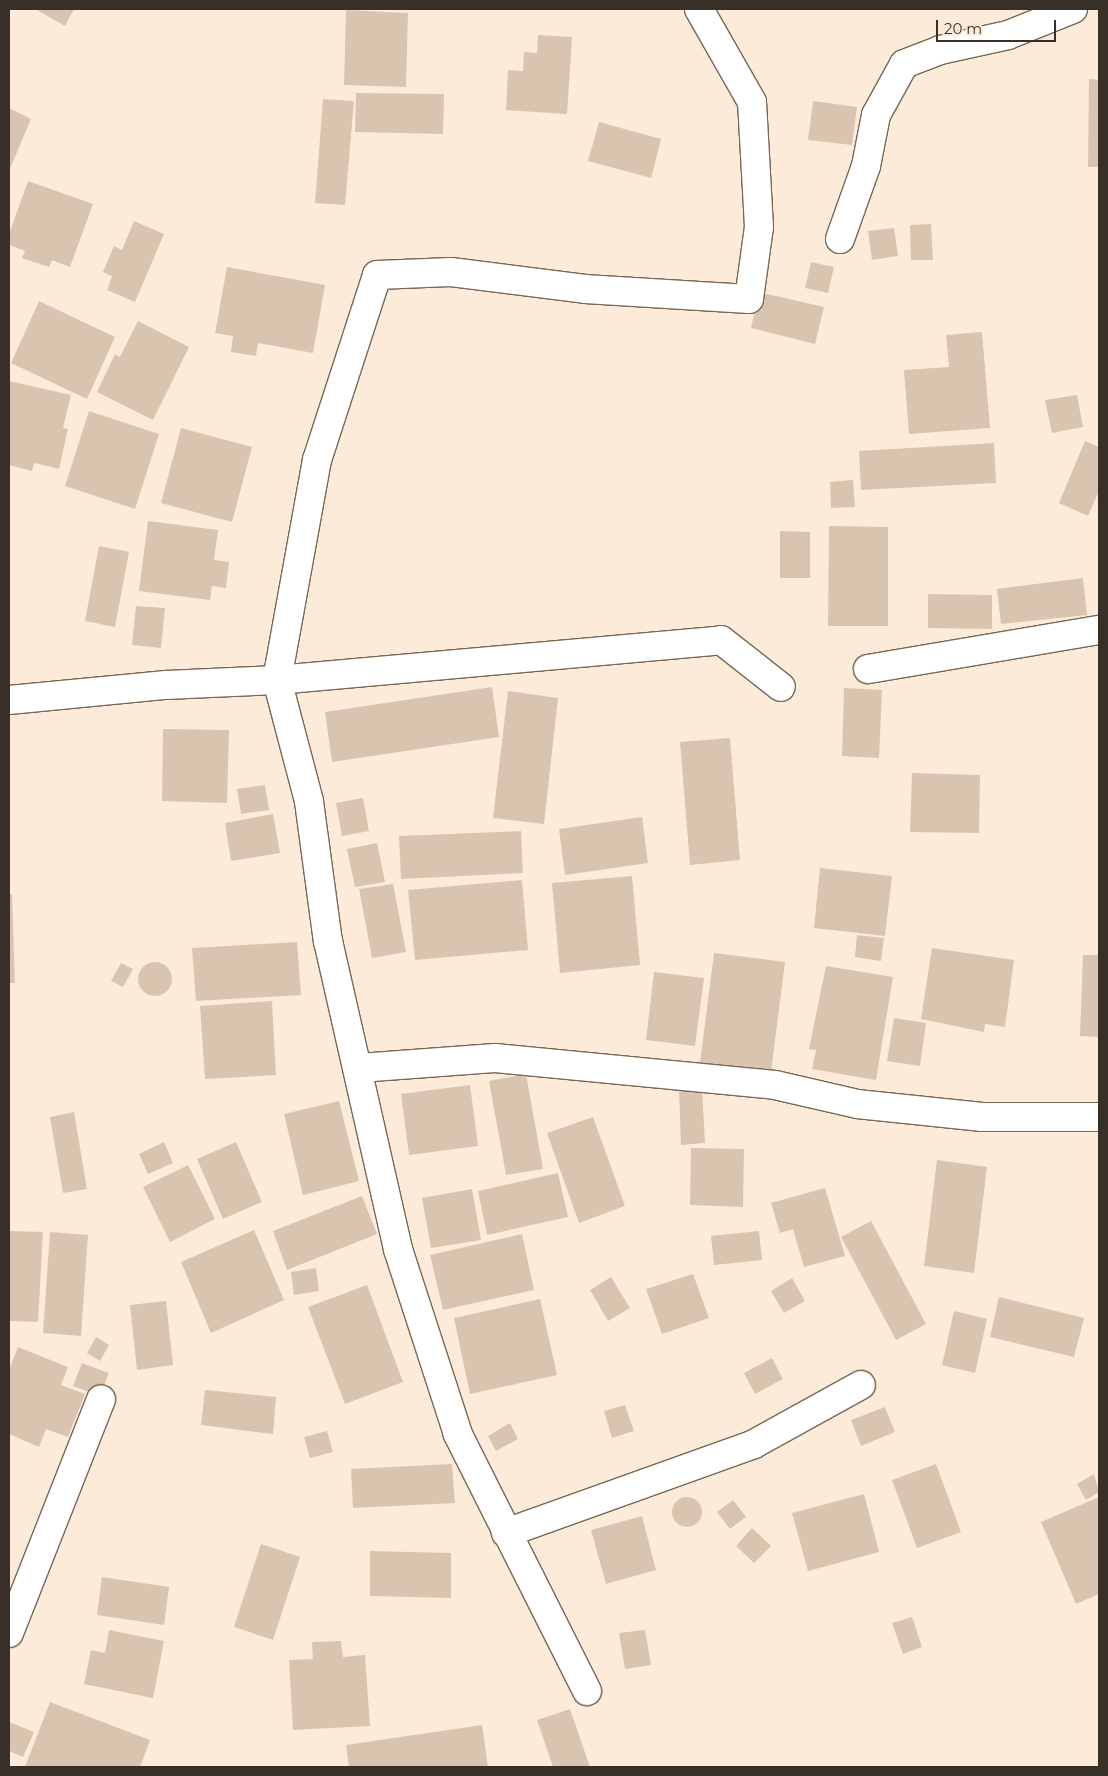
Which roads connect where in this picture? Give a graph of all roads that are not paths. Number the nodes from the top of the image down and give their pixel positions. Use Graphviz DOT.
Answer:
graph roads {
  1 [pos="698,9"];
  2 [pos="1074,9"];
  3 [pos="840,239"];
  4 [pos="1099,630"];
  5 [pos="868,669"];
  6 [pos="277,680"];
  7 [pos="781,687"];
  8 [pos="9,700"];
  9 [pos="358,1068"];
  10 [pos="1099,1117"];
  11 [pos="861,1385"];
  12 [pos="101,1399"];
  13 [pos="506,1533"];
  14 [pos="9,1633"];
  15 [pos="587,1691"];
  1 -- 6 [label="street"];
  2 -- 3 [label="street"];
  4 -- 5 [label="street"];
  6 -- 7 [label="street"];
  6 -- 8 [label="street"];
  6 -- 9 [label="street"];
  9 -- 10 [label="street"];
  9 -- 13 [label="street"];
  11 -- 13 [label="street"];
  12 -- 14 [label="street"];
  13 -- 15 [label="street"];
}
